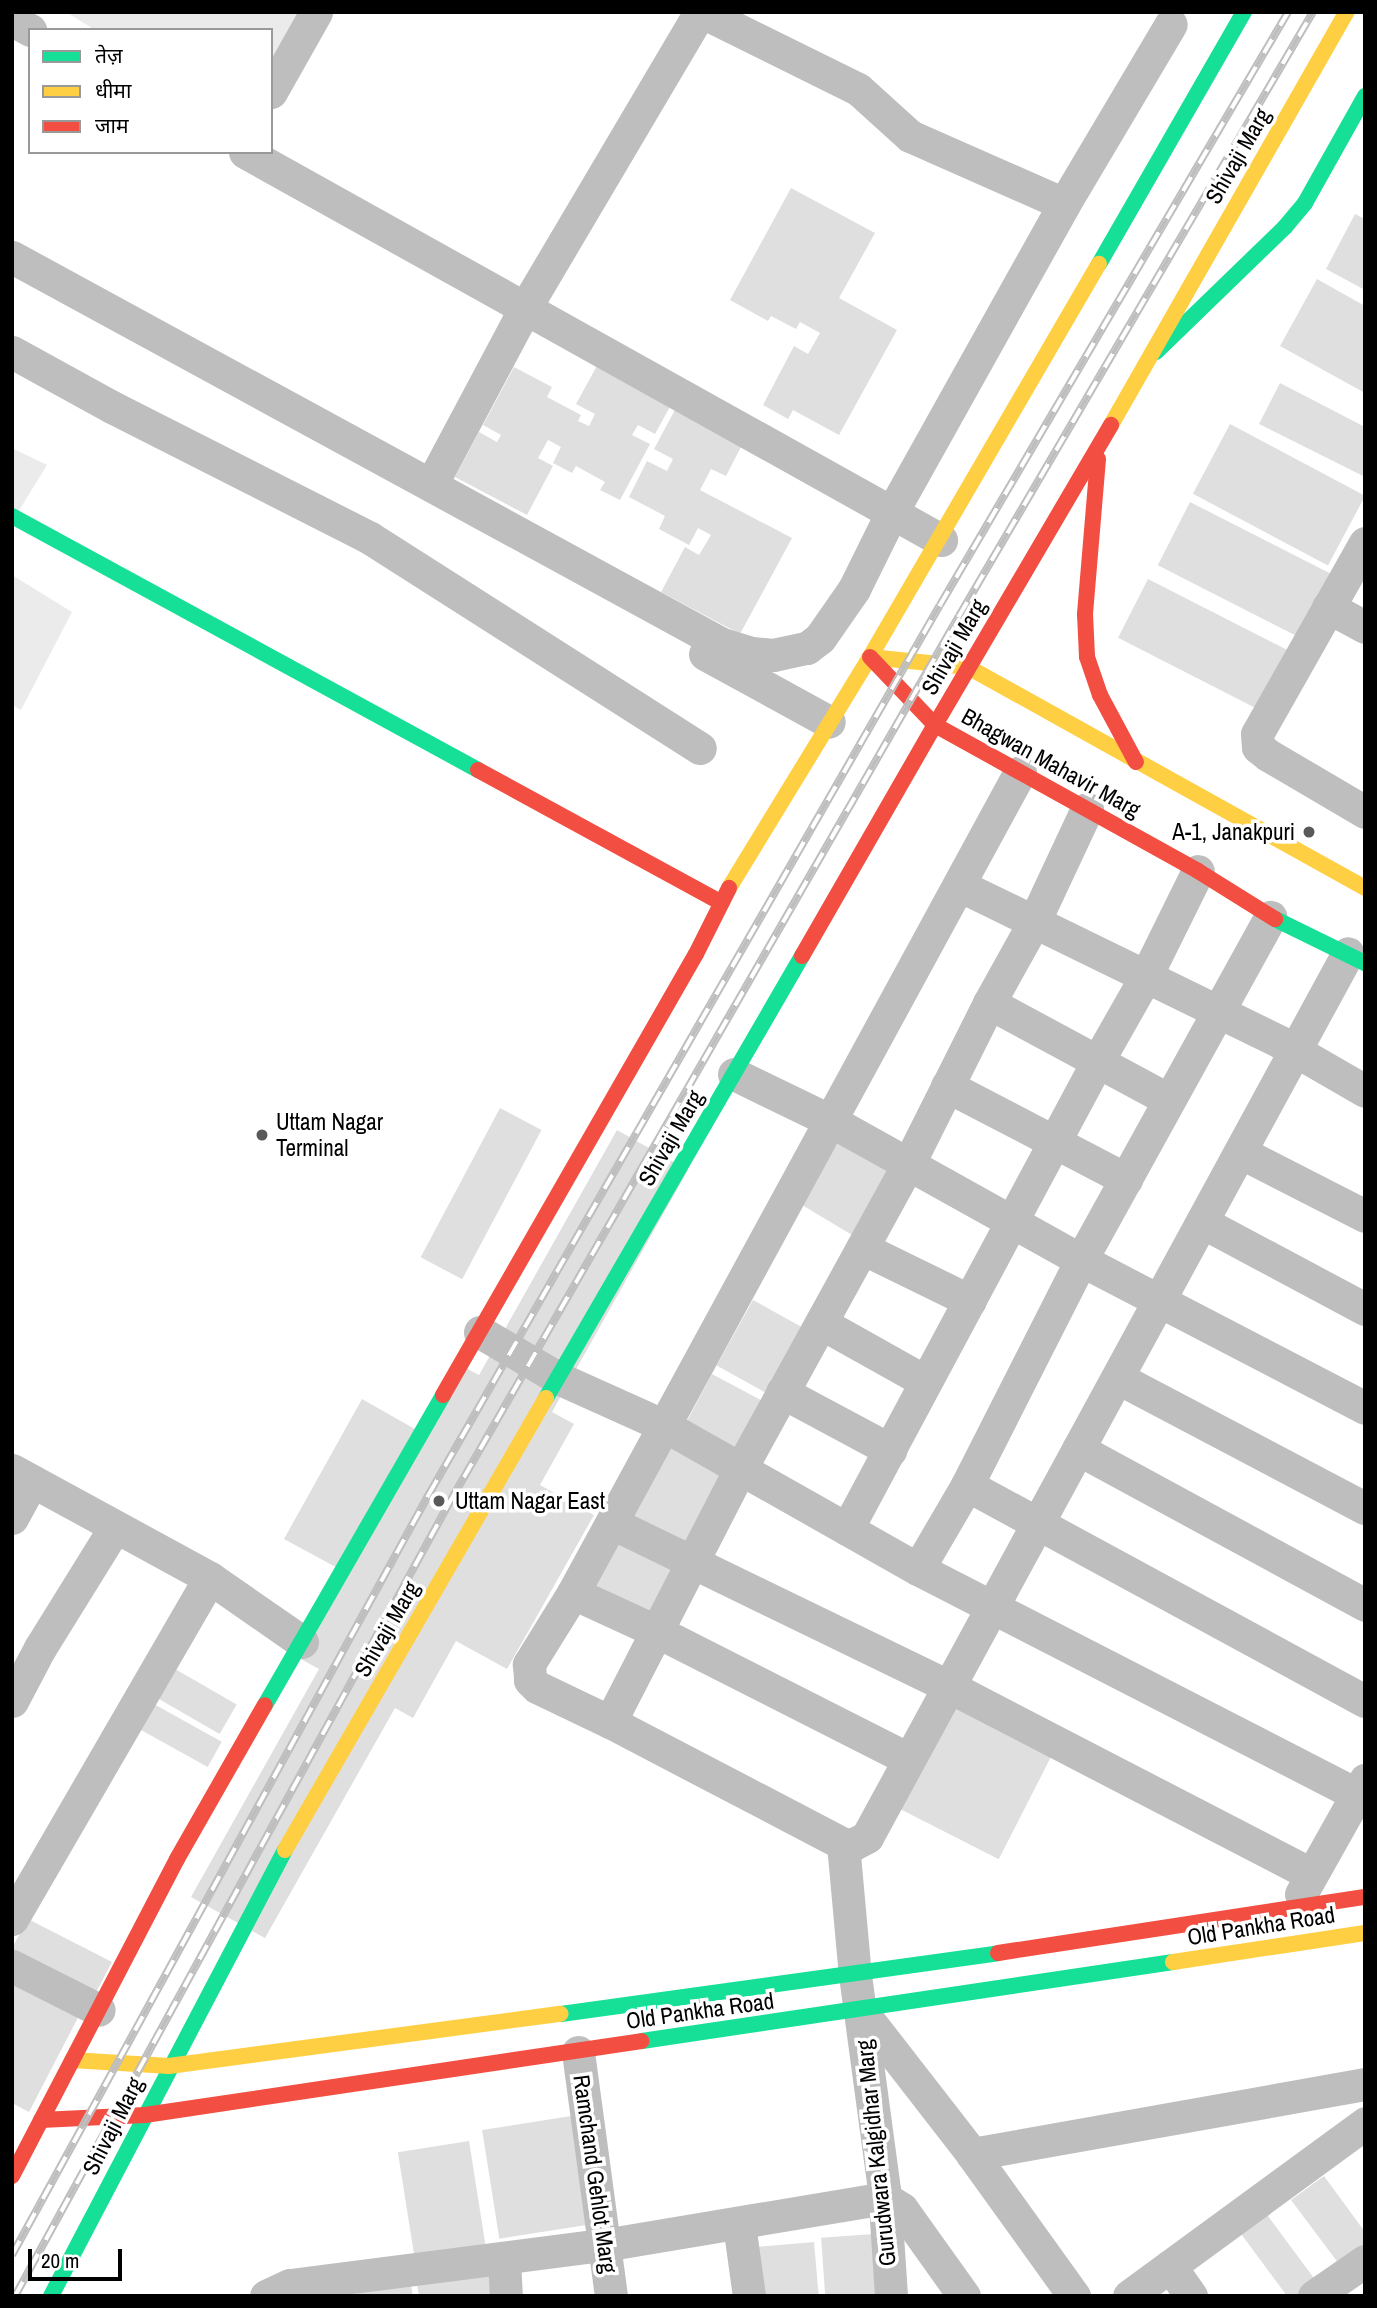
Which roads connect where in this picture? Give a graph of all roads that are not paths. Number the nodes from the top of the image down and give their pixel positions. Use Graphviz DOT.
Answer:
graph roads {
  1 [pos="316,12"];
  2 [pos="701,12"];
  3 [pos="1244,12"];
  4 [pos="1347,12"];
  5 [pos="1166,16"];
  6 [pos="12,20"];
  7 [pos="28,29"];
  8 [pos="273,88"];
  9 [pos="1365,96"];
  10 [pos="249,154"];
  11 [pos="1064,204"];
  12 [pos="12,257"];
  13 [pos="12,277"];
  14 [pos="525,308"];
  15 [pos="1143,365"];
  16 [pos="1099,446"];
  17 [pos="431,485"];
  18 [pos="892,512"];
  19 [pos="12,516"];
  20 [pos="941,540"];
  21 [pos="1365,543"];
  22 [pos="1328,607"];
  23 [pos="1365,627"];
  24 [pos="870,657"];
  25 [pos="968,667"];
  26 [pos="829,722"];
  27 [pos="935,725"];
  28 [pos="1136,762"];
  29 [pos="1020,772"];
  30 [pos="1087,809"];
  31 [pos="1365,812"];
  32 [pos="1198,871"];
  33 [pos="1365,888"];
  34 [pos="720,902"];
  35 [pos="1270,917"];
  36 [pos="1356,958"];
  37 [pos="989,1003"];
  38 [pos="1096,1063"];
  39 [pos="734,1074"];
  40 [pos="947,1086"];
  41 [pos="1169,1100"];
  42 [pos="831,1121"];
  43 [pos="1054,1143"];
  44 [pos="1240,1152"];
  45 [pos="909,1163"];
  46 [pos="1126,1179"];
  47 [pos="1365,1216"];
  48 [pos="1013,1221"];
  49 [pos="1202,1222"];
  50 [pos="862,1248"];
  51 [pos="1082,1260"];
  52 [pos="1160,1300"];
  53 [pos="970,1301"];
  54 [pos="1365,1309"];
  55 [pos="821,1323"];
  56 [pos="480,1332"];
  57 [pos="558,1378"];
  58 [pos="1118,1378"];
  59 [pos="926,1382"];
  60 [pos="782,1392"];
  61 [pos="1365,1408"];
  62 [pos="665,1426"];
  63 [pos="1078,1449"];
  64 [pos="890,1450"];
  65 [pos="741,1469"];
  66 [pos="22,1476"];
  67 [pos="967,1485"];
  68 [pos="1365,1508"];
  69 [pos="12,1518"];
  70 [pos="612,1522"];
  71 [pos="1037,1524"];
  72 [pos="115,1527"];
  73 [pos="847,1529"];
  74 [pos="691,1564"];
  75 [pos="918,1569"];
  76 [pos="210,1578"];
  77 [pos="573,1593"];
  78 [pos="1365,1605"];
  79 [pos="990,1606"];
  80 [pos="656,1631"];
  81 [pos="302,1642"];
  82 [pos="948,1686"];
  83 [pos="12,1701"];
  84 [pos="1365,1701"];
  85 [pos="610,1722"];
  86 [pos="908,1759"];
  87 [pos="1361,1787"];
  88 [pos="843,1844"];
  89 [pos="1310,1874"];
  90 [pos="1365,1897"];
  91 [pos="1295,1908"];
  92 [pos="12,1919"];
  93 [pos="1365,1933"];
  94 [pos="12,1966"];
  95 [pos="855,1975"];
  96 [pos="99,2010"];
  97 [pos="860,2010"];
  98 [pos="578,2052"];
  99 [pos="72,2060"];
  100 [pos="169,2066"];
  101 [pos="1365,2084"];
  102 [pos="145,2115"];
  103 [pos="41,2120"];
  104 [pos="1365,2123"];
  105 [pos="972,2154"];
  106 [pos="12,2175"];
  107 [pos="885,2198"];
  108 [pos="739,2224"];
  109 [pos="604,2245"];
  110 [pos="504,2259"];
  111 [pos="1365,2261"];
  112 [pos="1170,2266"];
  113 [pos="51,2296"];
  114 [pos="265,2296"];
  115 [pos="506,2296"];
  116 [pos="611,2296"];
  117 [pos="749,2296"];
  118 [pos="891,2296"];
  119 [pos="964,2296"];
  120 [pos="1074,2296"];
  121 [pos="1129,2296"];
  122 [pos="1191,2296"];
  123 [pos="1314,2296"];
  1 -- 8 [label="street"];
  2 -- 11 [label="street"];
  2 -- 14 [label="street"];
  3 -- 20 [label="main road"];
  4 -- 15 [label="main road, Shivaji Marg"];
  5 -- 11 [label="street"];
  6 -- 7 [label="street"];
  9 -- 15 [label="main road"];
  10 -- 14 [label="street"];
  11 -- 18 [label="street"];
  12 -- 17 [label="street"];
  13 -- 26 [label="street"];
  14 -- 17 [label="street"];
  14 -- 18 [label="street"];
  15 -- 16 [label="main road, Shivaji Marg"];
  16 -- 25 [label="main road, Shivaji Marg"];
  16 -- 28 [label="main road"];
  17 -- 18 [label="street"];
  18 -- 20 [label="street"];
  19 -- 34 [label="main road"];
  20 -- 24 [label="main road"];
  21 -- 22 [label="street"];
  22 -- 23 [label="street"];
  22 -- 31 [label="street"];
  24 -- 25 [label="main road"];
  24 -- 26 [label="main road"];
  24 -- 27 [label="main road, Bhagwan Mahavir Marg"];
  25 -- 27 [label="main road, Shivaji Marg"];
  25 -- 28 [label="main road, Bhagwan Mahavir Marg"];
  26 -- 34 [label="main road"];
  27 -- 29 [label="main road, Bhagwan Mahavir Marg"];
  27 -- 39 [label="main road, Shivaji Marg"];
  28 -- 33 [label="main road, Bhagwan Mahavir Marg"];
  29 -- 30 [label="main road, Bhagwan Mahavir Marg"];
  29 -- 42 [label="street"];
  30 -- 32 [label="main road, Bhagwan Mahavir Marg"];
  30 -- 37 [label="street"];
  32 -- 35 [label="main road, Bhagwan Mahavir Marg"];
  32 -- 38 [label="street"];
  34 -- 56 [label="main road"];
  35 -- 36 [label="main road, Bhagwan Mahavir Marg"];
  35 -- 41 [label="street"];
  36 -- 44 [label="street"];
  37 -- 38 [label="street"];
  37 -- 40 [label="street"];
  38 -- 41 [label="street"];
  38 -- 43 [label="street"];
  39 -- 42 [label="street"];
  39 -- 57 [label="main road, Shivaji Marg"];
  40 -- 43 [label="street"];
  40 -- 45 [label="street"];
  41 -- 46 [label="street"];
  42 -- 45 [label="street"];
  42 -- 62 [label="street"];
  43 -- 46 [label="street"];
  43 -- 48 [label="street"];
  44 -- 47 [label="street"];
  44 -- 49 [label="street"];
  45 -- 48 [label="street"];
  45 -- 50 [label="street"];
  46 -- 51 [label="street"];
  48 -- 51 [label="street"];
  48 -- 53 [label="street"];
  49 -- 52 [label="street"];
  49 -- 54 [label="street"];
  50 -- 53 [label="street"];
  50 -- 55 [label="street"];
  51 -- 52 [label="street"];
  51 -- 67 [label="street"];
  52 -- 58 [label="street"];
  52 -- 61 [label="street"];
  53 -- 59 [label="street"];
  55 -- 59 [label="street"];
  55 -- 60 [label="street"];
  56 -- 57 [label="street"];
  56 -- 81 [label="main road"];
  57 -- 62 [label="street"];
  57 -- 100 [label="main road, Shivaji Marg"];
  58 -- 63 [label="street"];
  58 -- 68 [label="street"];
  59 -- 64 [label="street"];
  60 -- 64 [label="street"];
  60 -- 65 [label="street"];
  62 -- 65 [label="street"];
  62 -- 70 [label="street"];
  63 -- 71 [label="street"];
  63 -- 78 [label="street"];
  64 -- 73 [label="street"];
  65 -- 73 [label="street"];
  65 -- 74 [label="street"];
  66 -- 69 [label="street"];
  66 -- 72 [label="street"];
  67 -- 71 [label="street"];
  67 -- 75 [label="street"];
  70 -- 74 [label="street"];
  70 -- 77 [label="street"];
  71 -- 79 [label="street"];
  71 -- 84 [label="street"];
  72 -- 76 [label="street"];
  72 -- 83 [label="street"];
  73 -- 75 [label="street"];
  74 -- 80 [label="street"];
  74 -- 82 [label="street"];
  75 -- 79 [label="street"];
  76 -- 81 [label="street"];
  76 -- 92 [label="street"];
  77 -- 80 [label="street"];
  77 -- 85 [label="street"];
  79 -- 82 [label="street"];
  79 -- 87 [label="street"];
  80 -- 85 [label="street"];
  80 -- 86 [label="street"];
  81 -- 96 [label="main road"];
  82 -- 86 [label="street"];
  82 -- 89 [label="street"];
  85 -- 88 [label="street"];
  86 -- 88 [label="street"];
  87 -- 89 [label="street"];
  88 -- 95 [label="street, Gurudwara Kalgidhar Marg"];
  89 -- 91 [label="street"];
  90 -- 91 [label="main road, Old Pankha Road"];
  91 -- 95 [label="main road, Old Pankha Road"];
  93 -- 97 [label="main road, Old Pankha Road"];
  94 -- 96 [label="street"];
  95 -- 97 [label="street, Gurudwara Kalgidhar Marg"];
  95 -- 100 [label="main road, Old Pankha Road"];
  96 -- 99 [label="main road"];
  97 -- 98 [label="main road, Old Pankha Road"];
  97 -- 105 [label="street"];
  97 -- 107 [label="street, Gurudwara Kalgidhar Marg"];
  98 -- 102 [label="main road, Old Pankha Road"];
  98 -- 109 [label="street, Ramchand Gehlot Marg"];
  99 -- 100 [label="main road, Old Pankha Road"];
  99 -- 103 [label="main road"];
  100 -- 102 [label="main road, Shivaji Marg"];
  101 -- 105 [label="street"];
  102 -- 103 [label="main road, Old Pankha Road"];
  102 -- 113 [label="main road, Shivaji Marg"];
  103 -- 106 [label="main road"];
  104 -- 112 [label="street"];
  105 -- 120 [label="street"];
  107 -- 108 [label="street"];
  107 -- 118 [label="street, Gurudwara Kalgidhar Marg"];
  107 -- 119 [label="street"];
  108 -- 109 [label="street"];
  108 -- 117 [label="street"];
  109 -- 110 [label="street"];
  109 -- 116 [label="street, Ramchand Gehlot Marg"];
  110 -- 114 [label="street"];
  110 -- 115 [label="street"];
  111 -- 123 [label="street"];
  112 -- 121 [label="street"];
  112 -- 122 [label="street"];
}
